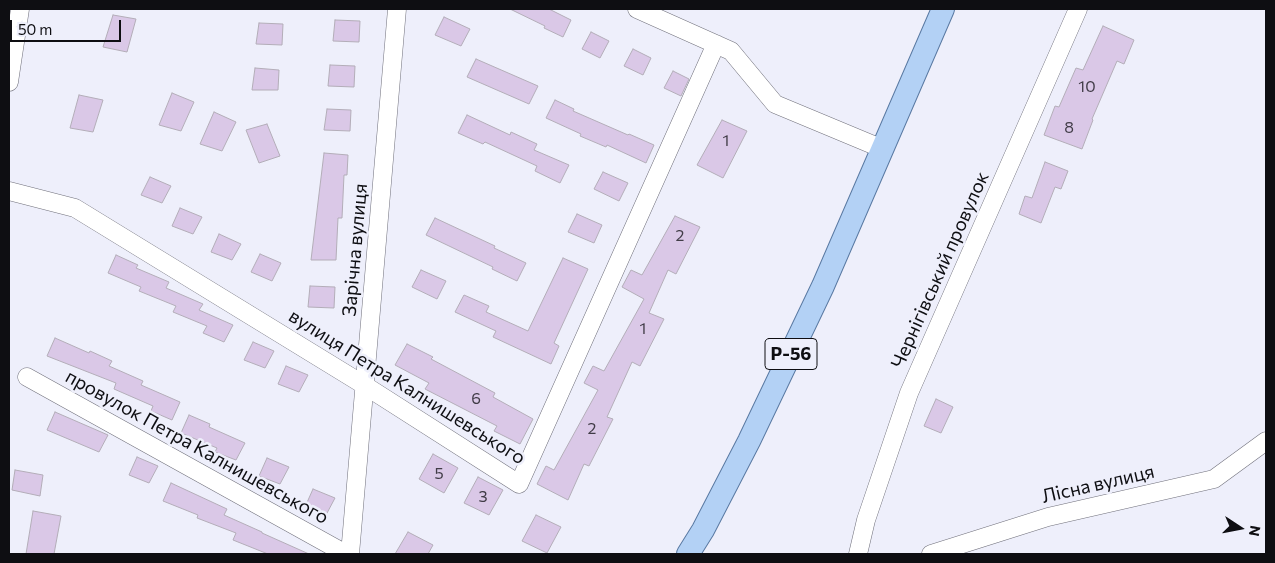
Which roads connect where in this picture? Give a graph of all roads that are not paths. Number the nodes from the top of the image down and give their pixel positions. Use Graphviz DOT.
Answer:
graph roads {
  1 [pos="397,9"];
  2 [pos="637,9"];
  3 [pos="943,9"];
  4 [pos="1078,9"];
  5 [pos="15,17"];
  6 [pos="716,44"];
  7 [pos="9,82"];
  8 [pos="882,149"];
  9 [pos="9,191"];
  10 [pos="27,377"];
  11 [pos="364,385"];
  12 [pos="1266,441"];
  13 [pos="348,554"];
  14 [pos="688,554"];
  15 [pos="858,554"];
  16 [pos="931,554"];
  1 -- 11 [label="street, Зарічна вулиця"];
  2 -- 6 [label="street"];
  3 -- 8 [label="main road, Р-56"];
  4 -- 15 [label="street, Чернігівський провулок"];
  5 -- 7 [label="street"];
  6 -- 8 [label="street"];
  6 -- 11 [label="street, вулиця Петра Калнишевського"];
  8 -- 14 [label="main road, Р-56"];
  9 -- 11 [label="street, вулиця Петра Калнишевського"];
  10 -- 13 [label="street, провулок Петра Калнишевського"];
  11 -- 13 [label="street, Зарічна вулиця"];
  12 -- 16 [label="street, Лісна вулиця"];
}
